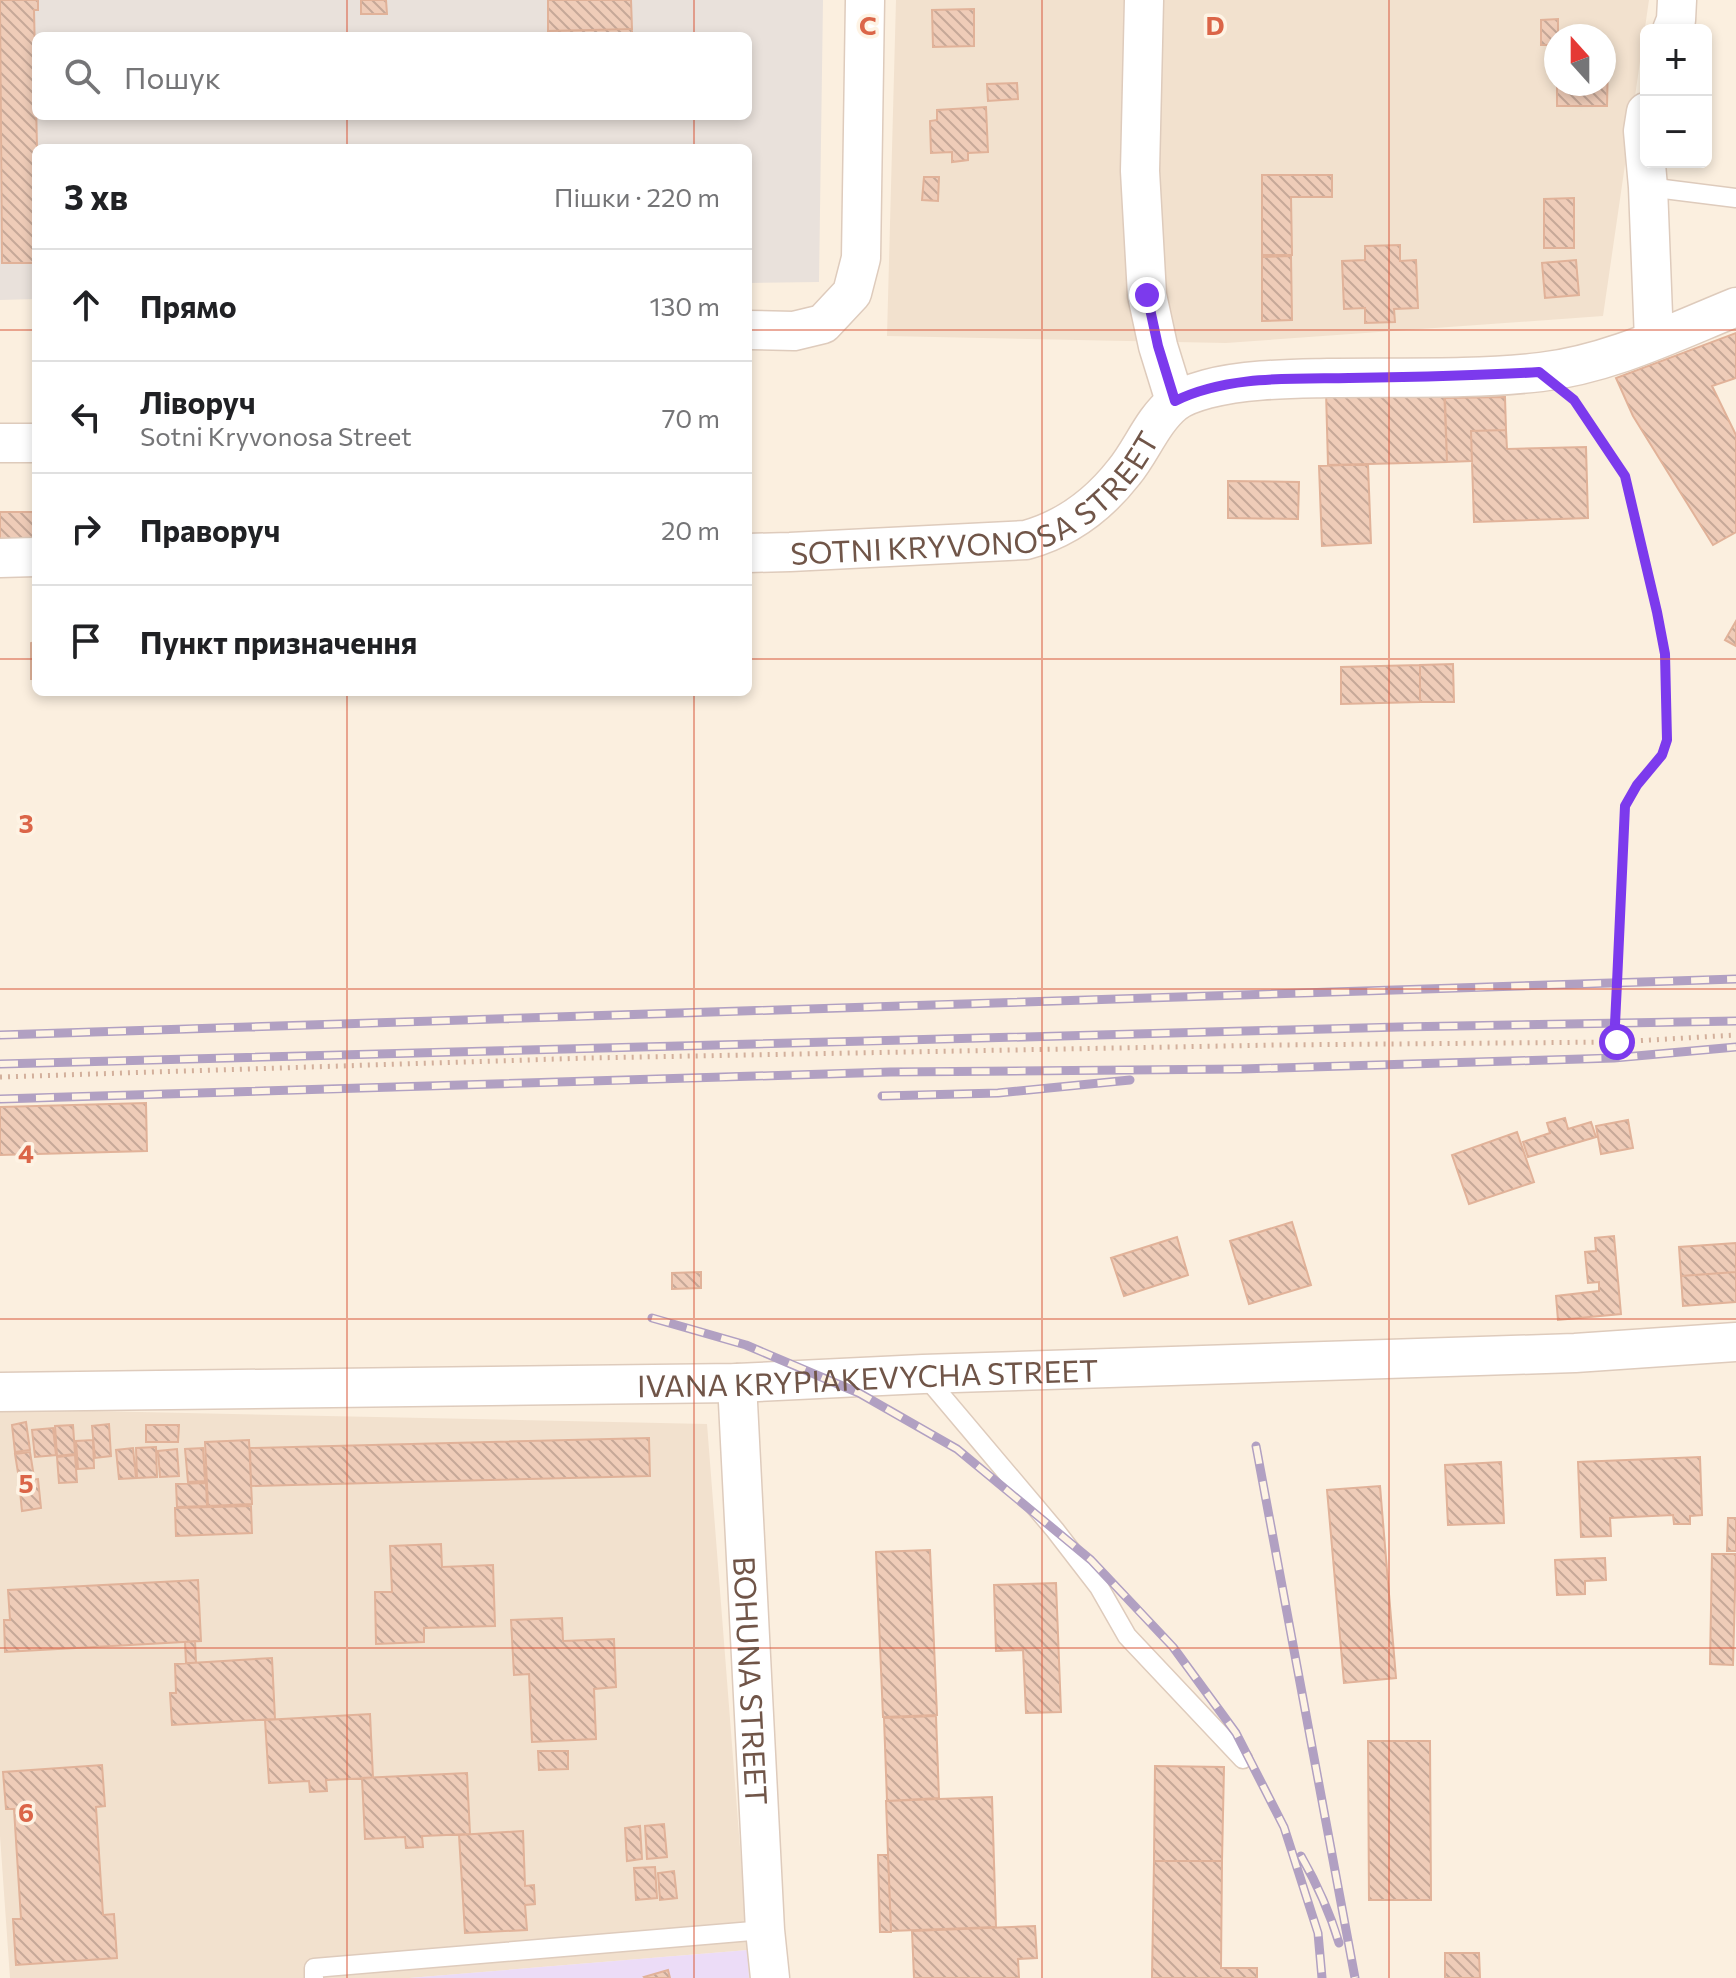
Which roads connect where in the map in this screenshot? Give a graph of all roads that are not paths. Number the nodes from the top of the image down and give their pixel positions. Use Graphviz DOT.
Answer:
graph roads {
  1 [pos="865,0"];
  2 [pos="1144,0"];
  3 [pos="1677,0"];
  4 [pos="1674,24"];
  5 [pos="1646,168"];
  6 [pos="1648,187"];
  7 [pos="1736,198"];
  8 [pos="1736,307"];
  9 [pos="752,330"];
  10 [pos="1654,340"];
  11 [pos="1175,401"];
  12 [pos="0,443"];
  13 [pos="32,443"];
  14 [pos="752,553"];
  15 [pos="32,557"];
  16 [pos="0,558"];
  17 [pos="1736,1342"];
  18 [pos="923,1374"];
  19 [pos="737,1383"];
  20 [pos="0,1392"];
  21 [pos="1243,1759"];
  22 [pos="765,1930"];
  23 [pos="314,1978"];
  24 [pos="770,1978"];
  1 -- 9 [label="street"];
  2 -- 11 [label="street"];
  3 -- 4 [label="street"];
  5 -- 6 [label="street"];
  6 -- 7 [label="lane"];
  6 -- 10 [label="street"];
  8 -- 10 [label="street, SOTNI KRYVONOSA STREET"];
  10 -- 11 [label="street, SOTNI KRYVONOSA STREET"];
  11 -- 14 [label="street, SOTNI KRYVONOSA STREET"];
  12 -- 13 [label="street"];
  15 -- 16 [label="street"];
  17 -- 18 [label="street, IVANA KRYPIAKEVYCHA STREET"];
  18 -- 19 [label="street, IVANA KRYPIAKEVYCHA STREET"];
  18 -- 21 [label="lane"];
  19 -- 20 [label="street, IVANA KRYPIAKEVYCHA STREET"];
  19 -- 22 [label="street, BOHUNA STREET"];
  22 -- 23 [label="lane"];
  22 -- 24 [label="street, BOHUNA STREET"];
}
